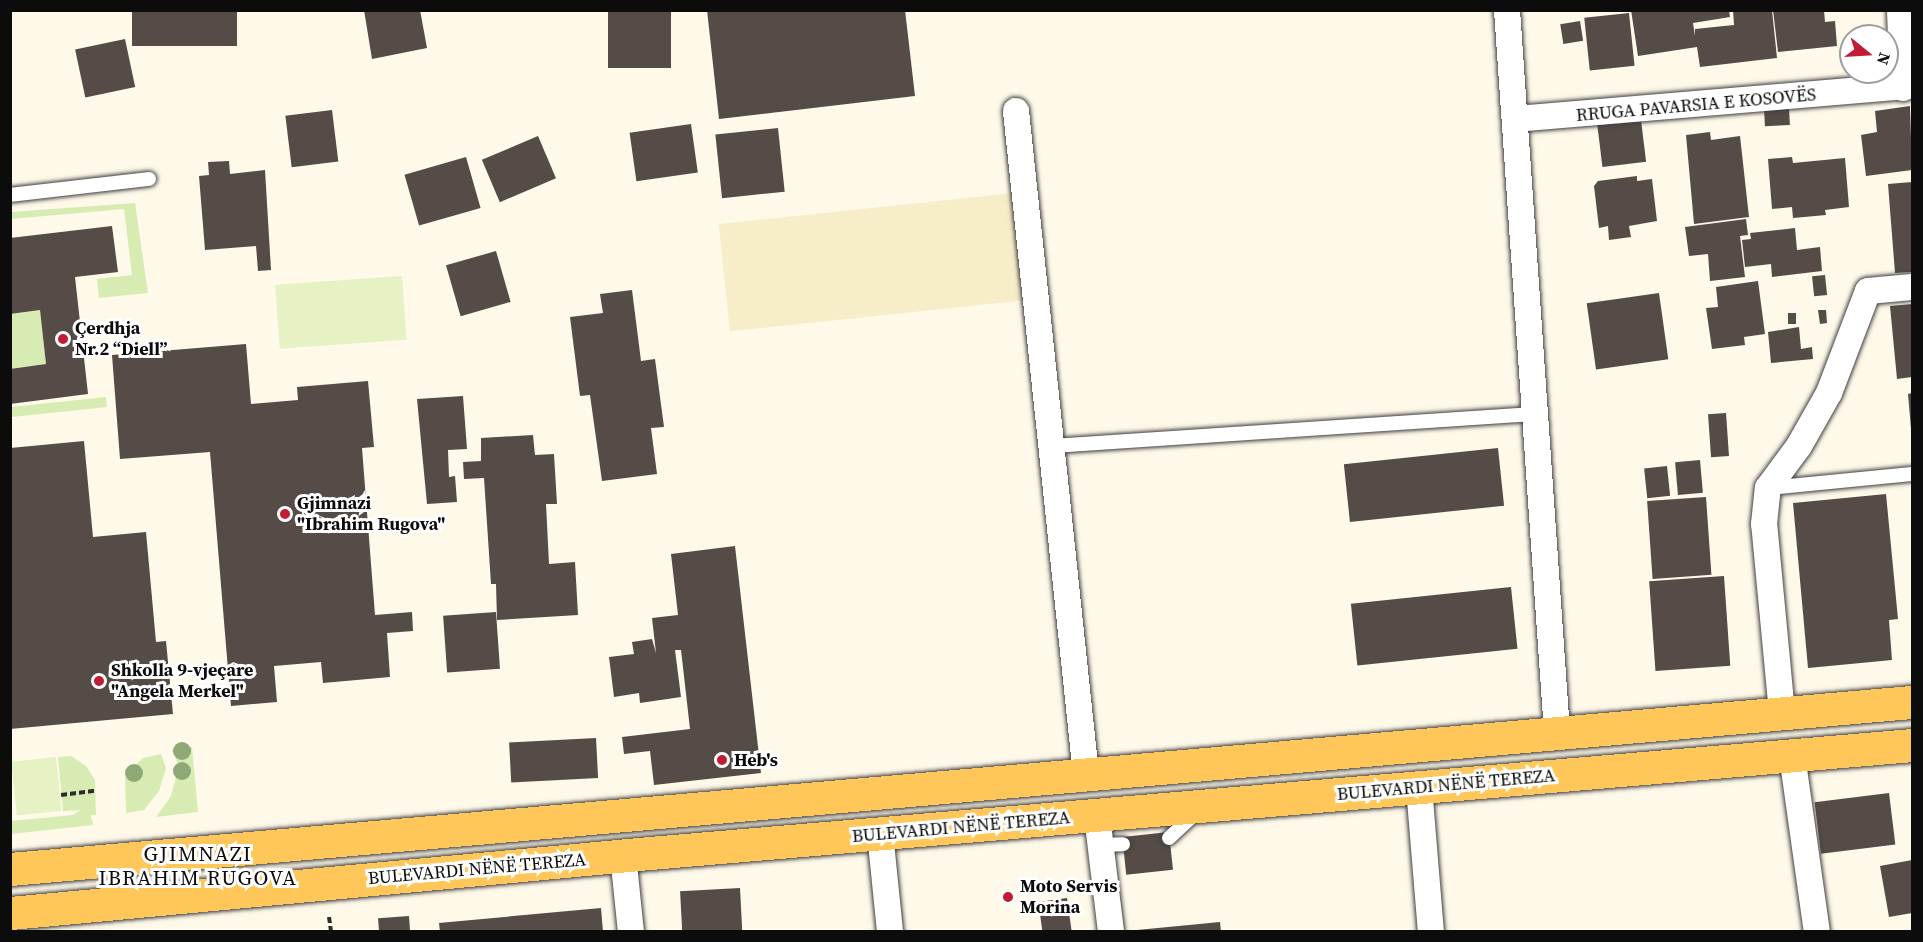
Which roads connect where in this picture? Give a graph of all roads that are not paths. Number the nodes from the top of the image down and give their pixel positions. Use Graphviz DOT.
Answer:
graph roads {
  1 [pos="1507,10"];
  2 [pos="1900,10"];
  3 [pos="1908,87"];
  4 [pos="1016,111"];
  5 [pos="1515,119"];
  6 [pos="149,179"];
  7 [pos="10,195"];
  8 [pos="1912,287"];
  9 [pos="1534,414"];
  10 [pos="1052,446"];
  11 [pos="1912,474"];
  12 [pos="1768,488"];
  13 [pos="1912,702"];
  14 [pos="1782,713"];
  15 [pos="1557,733"];
  16 [pos="1912,745"];
  17 [pos="1792,755"];
  18 [pos="1086,775"];
  19 [pos="1419,788"];
  20 [pos="1202,807"];
  21 [pos="880,833"];
  22 [pos="1107,835"];
  23 [pos="1169,838"];
  24 [pos="623,855"];
  25 [pos="10,868"];
  26 [pos="10,913"];
  27 [pos="632,932"];
  28 [pos="890,932"];
  29 [pos="1111,932"];
  30 [pos="1431,932"];
  31 [pos="1817,932"];
  1 -- 5 [label="street"];
  2 -- 3 [label="street"];
  3 -- 5 [label="street, RRUGA PAVARSIA E KOSOVËS"];
  4 -- 10 [label="street"];
  5 -- 9 [label="street"];
  6 -- 7 [label="lane"];
  8 -- 12 [label="street"];
  9 -- 10 [label="lane"];
  9 -- 15 [label="street"];
  10 -- 18 [label="street"];
  11 -- 12 [label="lane"];
  12 -- 14 [label="street"];
  13 -- 14 [label="main road"];
  14 -- 15 [label="main road"];
  15 -- 18 [label="main road"];
  16 -- 17 [label="main road, BULEVARDI NËNË TEREZA"];
  17 -- 19 [label="main road, BULEVARDI NËNË TEREZA"];
  17 -- 31 [label="street"];
  18 -- 25 [label="main road"];
  19 -- 20 [label="main road, BULEVARDI NËNË TEREZA"];
  19 -- 30 [label="street"];
  20 -- 22 [label="main road, BULEVARDI NËNË TEREZA"];
  20 -- 23 [label="lane"];
  21 -- 22 [label="main road, BULEVARDI NËNË TEREZA"];
  21 -- 24 [label="main road, BULEVARDI NËNË TEREZA"];
  21 -- 28 [label="street"];
  22 -- 29 [label="street"];
  24 -- 26 [label="main road, BULEVARDI NËNË TEREZA"];
  24 -- 27 [label="street"];
}
